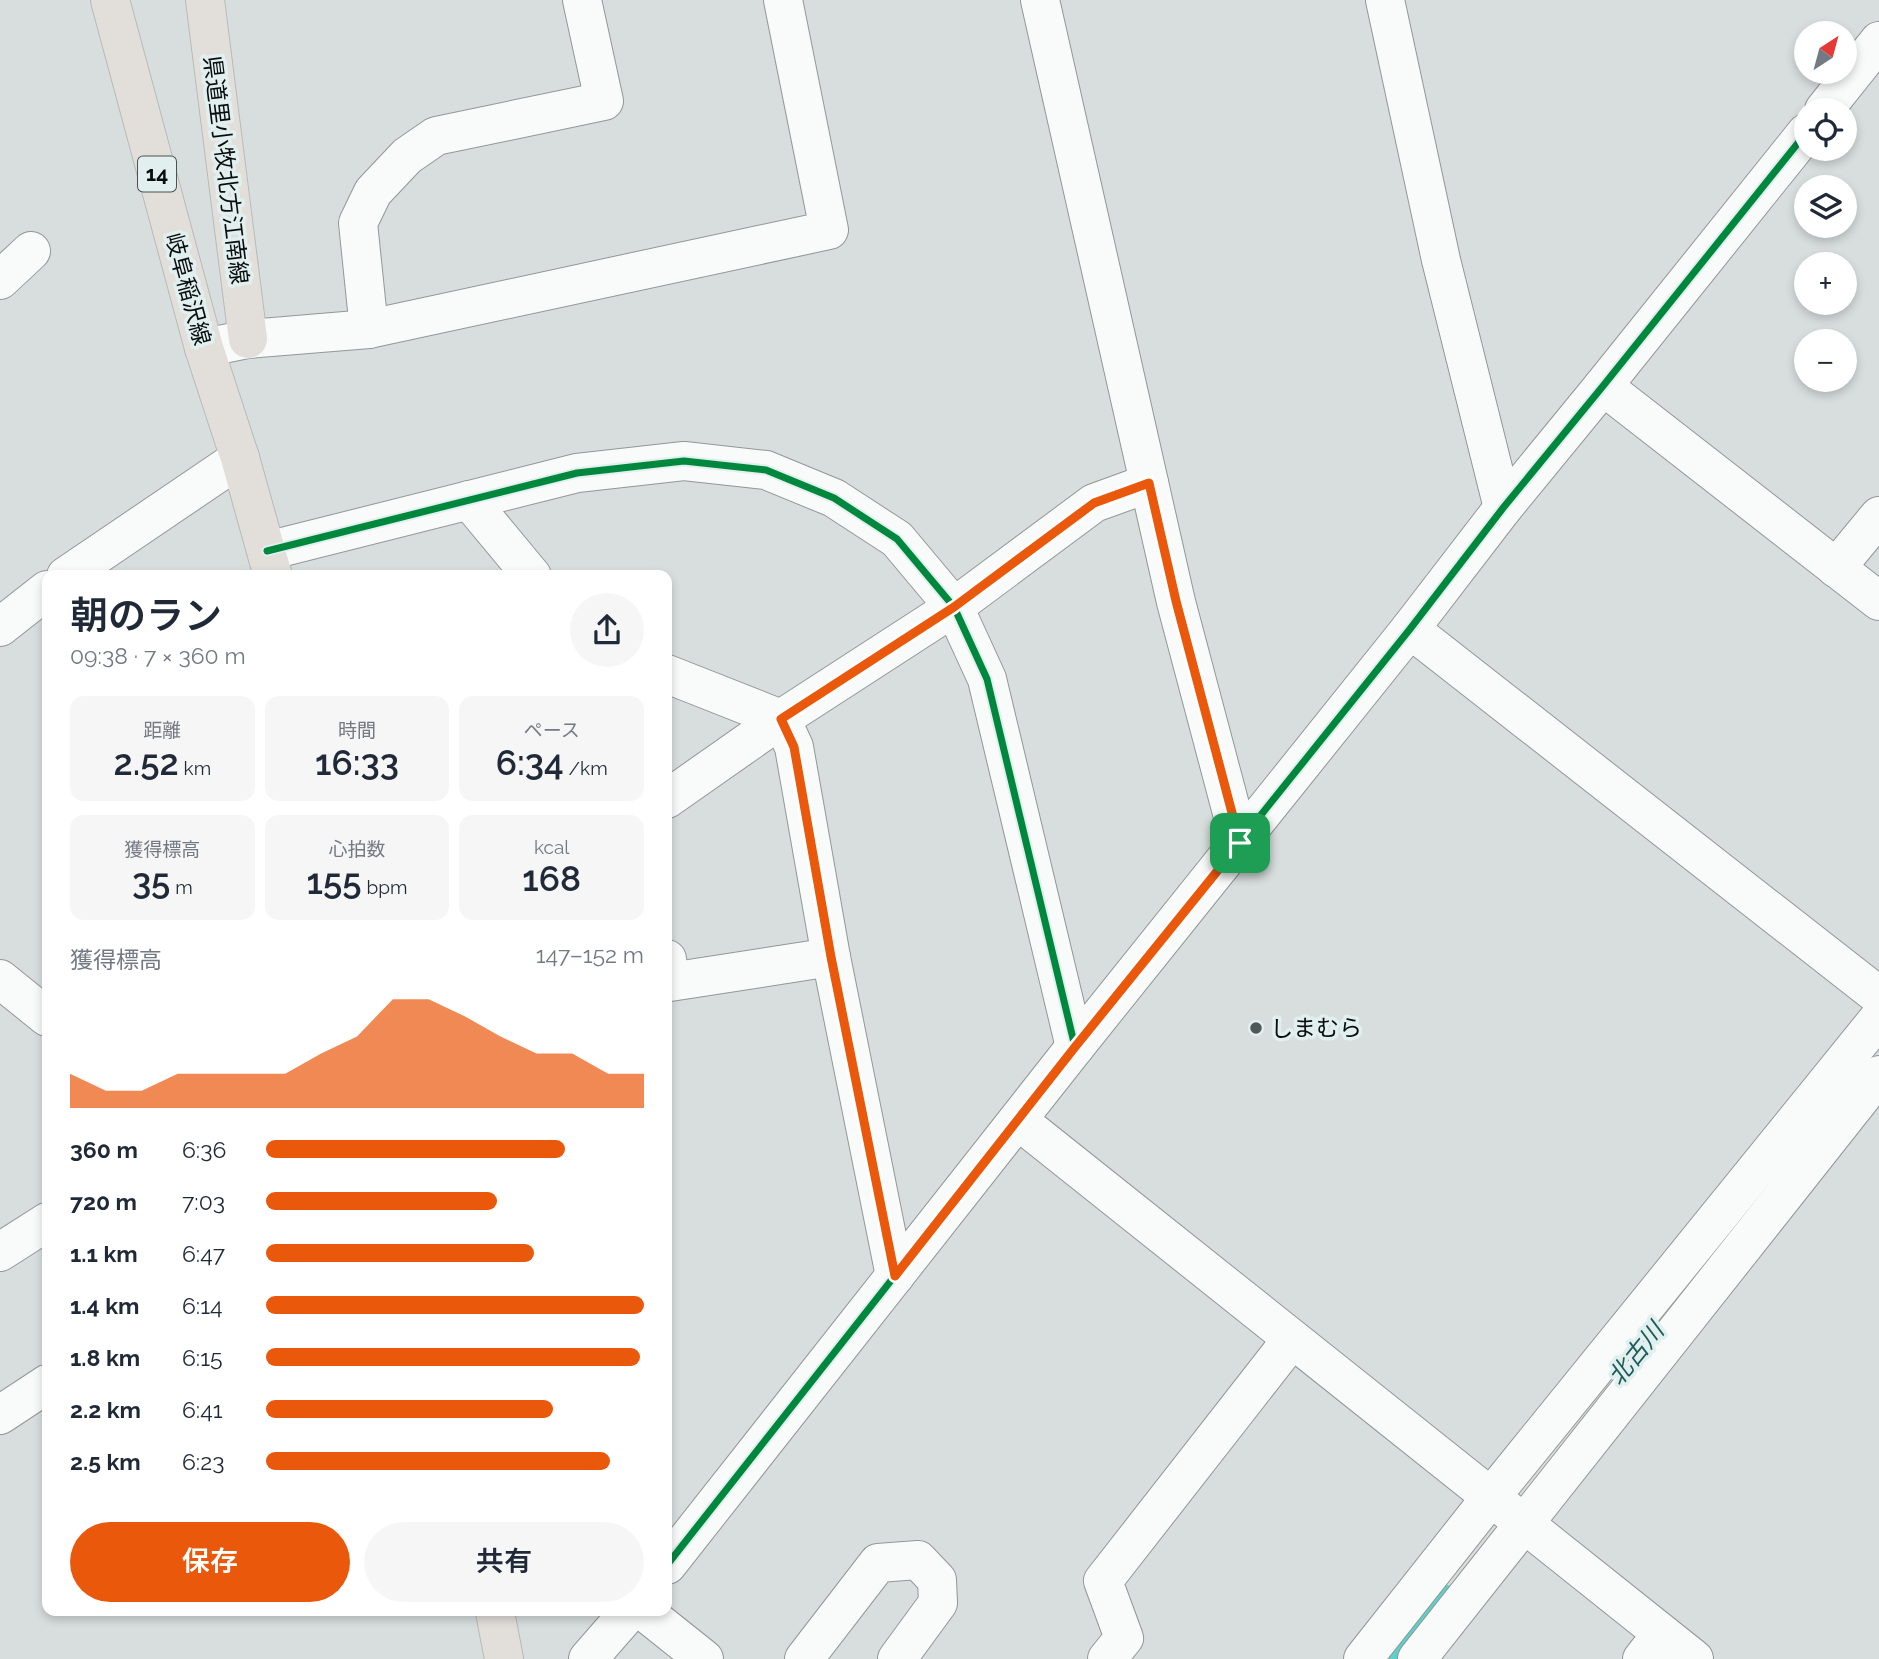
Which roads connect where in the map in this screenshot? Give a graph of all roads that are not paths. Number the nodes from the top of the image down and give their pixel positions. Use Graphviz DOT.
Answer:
graph roads {
  1 [pos="110,0"];
  2 [pos="205,0"];
  3 [pos="582,0"];
  4 [pos="783,0"];
  5 [pos="1040,0"];
  6 [pos="1385,0"];
  7 [pos="1879,41"];
  8 [pos="1834,98"];
  9 [pos="1794,148"];
  10 [pos="31,251"];
  11 [pos="0,280"];
  12 [pos="369,329"];
  13 [pos="248,339"];
  14 [pos="204,348"];
  15 [pos="1603,386"];
  16 [pos="240,458"];
  17 [pos="1149,483"];
  18 [pos="469,500"];
  19 [pos="1503,508"];
  20 [pos="1879,516"];
  21 [pos="270,563"];
  22 [pos="1836,568"];
  23 [pos="75,570"];
  24 [pos="527,570"];
  25 [pos="42,594"];
  26 [pos="1879,601"];
  27 [pos="954,607"];
  28 [pos="0,627"];
  29 [pos="1410,629"];
  30 [pos="672,676"];
  31 [pos="781,719"];
  32 [pos="672,795"];
  33 [pos="1240,843"];
  34 [pos="831,957"];
  35 [pos="0,979"];
  36 [pos="672,982"];
  37 [pos="1879,996"];
  38 [pos="42,1013"];
  39 [pos="1879,1018"];
  40 [pos="1075,1047"];
  41 [pos="1879,1075"];
  42 [pos="1019,1121"];
  43 [pos="42,1225"];
  44 [pos="0,1252"];
  45 [pos="895,1276"];
  46 [pos="1293,1339"];
  47 [pos="42,1387"];
  48 [pos="0,1415"];
  49 [pos="1508,1511"];
  50 [pos="672,1559"];
  51 [pos="496,1616"];
  52 [pos="625,1616"];
  53 [pos="650,1616"];
  54 [pos="1652,1646"];
  55 [pos="504,1659"];
  56 [pos="587,1659"];
  57 [pos="704,1659"];
  58 [pos="804,1659"];
  59 [pos="897,1659"];
  60 [pos="1107,1659"];
  61 [pos="1363,1659"];
  62 [pos="1417,1659"];
  63 [pos="1694,1659"];
  1 -- 14 [label="main road, 岐阜稲沢線 / 14"];
  2 -- 13 [label="main road, 県道里小牧北方江南線"];
  3 -- 12 [label="street"];
  4 -- 12 [label="street"];
  5 -- 17 [label="street"];
  6 -- 19 [label="street"];
  7 -- 8 [label="street"];
  9 -- 15 [label="street"];
  10 -- 11 [label="street"];
  12 -- 13 [label="street"];
  13 -- 14 [label="street"];
  14 -- 16 [label="main road, 岐阜稲沢線 / 14"];
  15 -- 19 [label="street"];
  15 -- 22 [label="street"];
  16 -- 21 [label="main road, 岐阜稲沢線 / 14"];
  16 -- 23 [label="street"];
  17 -- 27 [label="street"];
  17 -- 33 [label="street"];
  18 -- 21 [label="street"];
  18 -- 24 [label="street"];
  18 -- 27 [label="street"];
  19 -- 29 [label="street"];
  20 -- 22 [label="street"];
  22 -- 26 [label="street"];
  25 -- 28 [label="street"];
  27 -- 31 [label="street"];
  27 -- 40 [label="street"];
  29 -- 33 [label="street"];
  29 -- 37 [label="street"];
  30 -- 31 [label="street"];
  31 -- 32 [label="street"];
  31 -- 34 [label="street"];
  33 -- 40 [label="street"];
  34 -- 36 [label="street"];
  34 -- 45 [label="street"];
  35 -- 38 [label="street"];
  39 -- 49 [label="street"];
  40 -- 42 [label="street"];
  41 -- 49 [label="street"];
  42 -- 45 [label="street"];
  42 -- 46 [label="street"];
  43 -- 44 [label="street"];
  45 -- 50 [label="street"];
  46 -- 49 [label="street"];
  46 -- 60 [label="street"];
  47 -- 48 [label="street"];
  49 -- 54 [label="street"];
  49 -- 61 [label="street"];
  49 -- 62 [label="street"];
  51 -- 55 [label="main road"];
  52 -- 56 [label="street"];
  53 -- 57 [label="street"];
  54 -- 63 [label="street"];
  58 -- 59 [label="street"];
}
